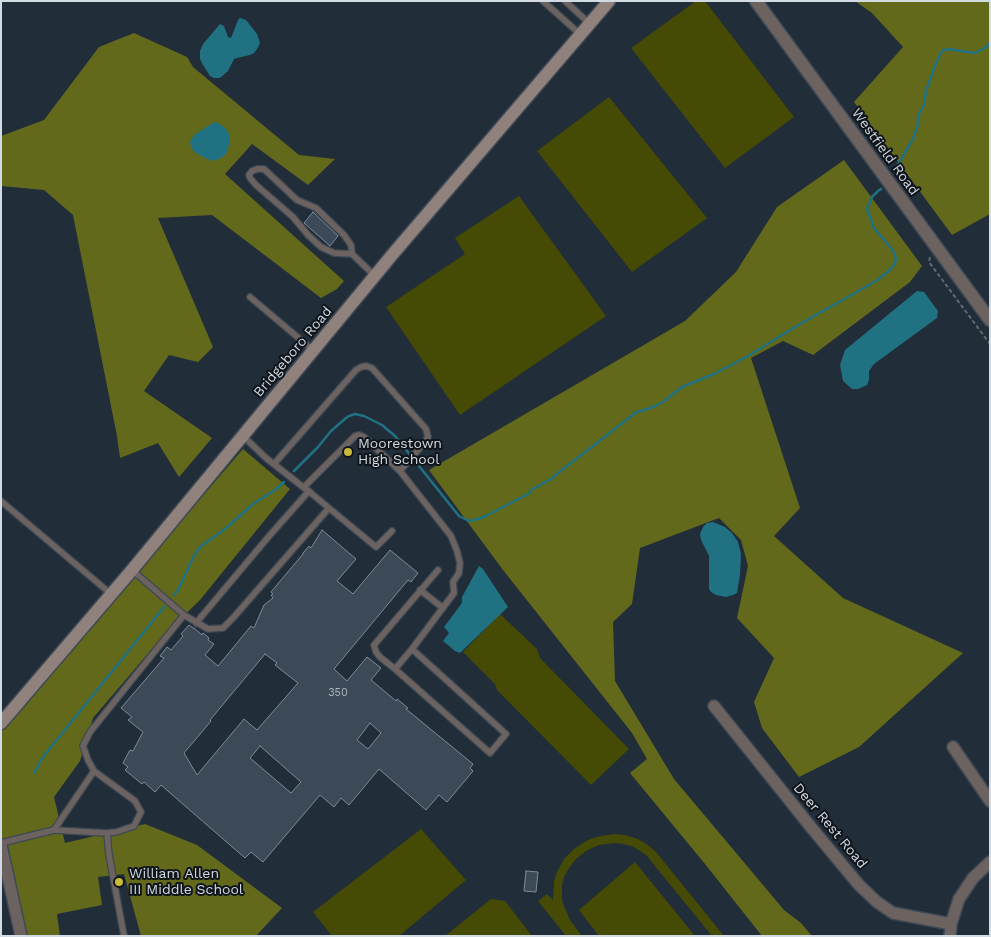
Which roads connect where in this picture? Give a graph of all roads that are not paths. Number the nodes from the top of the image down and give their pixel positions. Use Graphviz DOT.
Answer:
graph roads {
  1 [pos="543,1"];
  2 [pos="565,1"];
  3 [pos="609,1"];
  4 [pos="756,1"];
  5 [pos="590,24"];
  6 [pos="581,35"];
  7 [pos="352,254"];
  8 [pos="375,276"];
  9 [pos="250,297"];
  10 [pos="990,320"];
  11 [pos="314,350"];
  12 [pos="243,436"];
  13 [pos="274,464"];
  14 [pos="400,471"];
  15 [pos="306,489"];
  16 [pos="1,501"];
  17 [pos="329,508"];
  18 [pos="392,531"];
  19 [pos="132,570"];
  20 [pos="438,570"];
  21 [pos="420,590"];
  22 [pos="111,594"];
  23 [pos="443,608"];
  24 [pos="184,615"];
  25 [pos="196,623"];
  26 [pos="412,649"];
  27 [pos="395,669"];
  28 [pos="714,706"];
  29 [pos="1,723"];
  30 [pos="953,748"];
  31 [pos="94,771"];
  32 [pos="990,801"];
  33 [pos="54,830"];
  34 [pos="107,833"];
  35 [pos="1,844"];
  36 [pos="990,862"];
  37 [pos="951,930"];
  38 [pos="21,936"];
  39 [pos="124,936"];
  1 -- 6 [label="lane"];
  2 -- 5 [label="lane"];
  3 -- 5 [label="main road, Bridgeboro Road"];
  4 -- 10 [label="street, Westfield Road"];
  5 -- 6 [label="main road, Bridgeboro Road"];
  6 -- 8 [label="main road, Bridgeboro Road"];
  7 -- 7 [label="lane"];
  7 -- 8 [label="lane"];
  8 -- 11 [label="main road, Bridgeboro Road"];
  9 -- 11 [label="lane"];
  11 -- 12 [label="main road, Bridgeboro Road"];
  12 -- 13 [label="lane"];
  12 -- 19 [label="main road, Bridgeboro Road"];
  13 -- 14 [label="lane"];
  13 -- 15 [label="lane"];
  14 -- 15 [label="lane"];
  14 -- 23 [label="lane"];
  15 -- 17 [label="lane"];
  15 -- 25 [label="lane"];
  16 -- 22 [label="lane"];
  17 -- 18 [label="lane"];
  17 -- 25 [label="lane"];
  19 -- 22 [label="main road, Bridgeboro Road"];
  19 -- 24 [label="lane"];
  20 -- 21 [label="lane"];
  21 -- 23 [label="lane"];
  21 -- 27 [label="lane"];
  22 -- 29 [label="main road, Bridgeboro Road"];
  23 -- 26 [label="lane"];
  24 -- 25 [label="lane"];
  24 -- 31 [label="lane"];
  26 -- 27 [label="lane"];
  26 -- 27 [label="lane"];
  28 -- 37 [label="street, Deer Rest Road"];
  30 -- 32 [label="street"];
  31 -- 33 [label="lane"];
  31 -- 34 [label="lane"];
  33 -- 34 [label="lane"];
  33 -- 35 [label="lane"];
  34 -- 39 [label="lane"];
  35 -- 38 [label="street"];
  36 -- 37 [label="street"];
}
